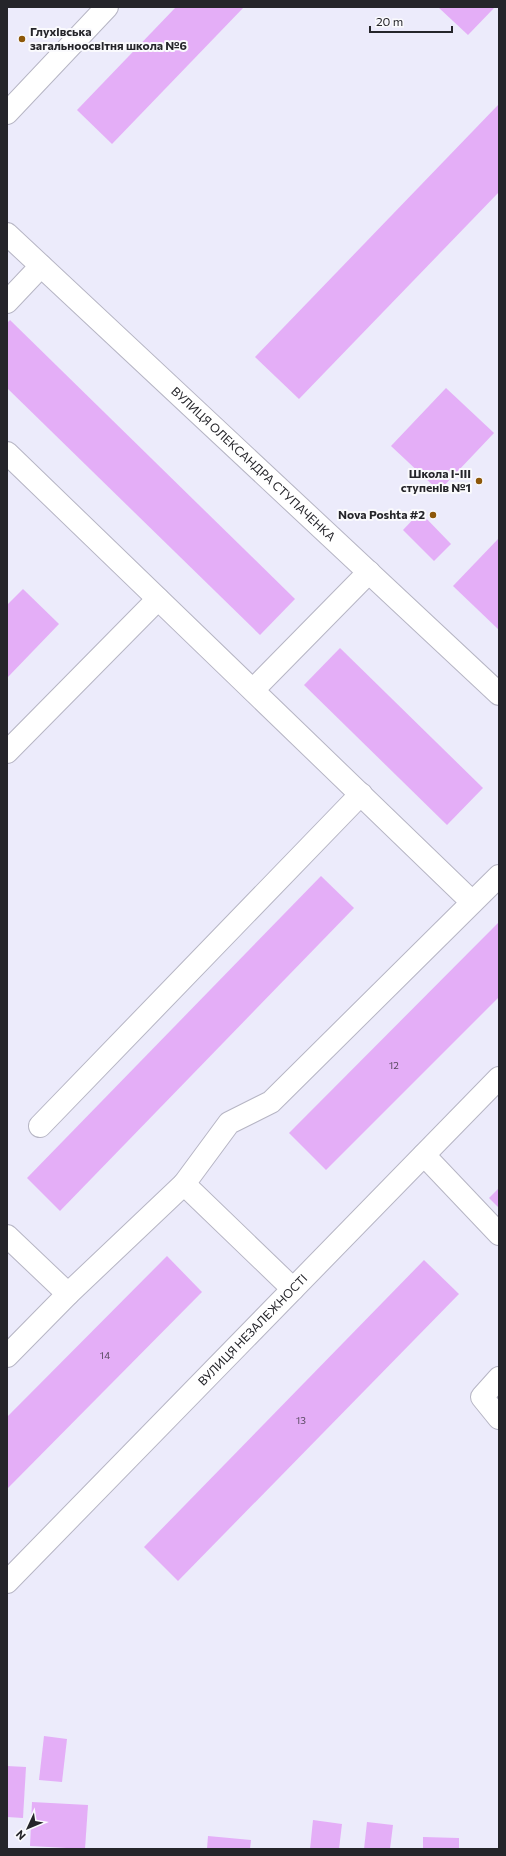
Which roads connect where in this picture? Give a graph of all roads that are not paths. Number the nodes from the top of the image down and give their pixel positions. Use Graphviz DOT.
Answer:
graph roads {
  1 [pos="107,7"];
  2 [pos="7,113"];
  3 [pos="7,234"];
  4 [pos="41,266"];
  5 [pos="7,302"];
  6 [pos="7,453"];
  7 [pos="369,572"];
  8 [pos="158,599"];
  9 [pos="253,690"];
  10 [pos="499,694"];
  11 [pos="7,752"];
  12 [pos="361,794"];
  13 [pos="499,876"];
  14 [pos="472,902"];
  15 [pos="499,1078"];
  16 [pos="40,1126"];
  17 [pos="424,1155"];
  18 [pos="184,1184"];
  19 [pos="499,1234"];
  20 [pos="7,1236"];
  21 [pos="293,1289"];
  22 [pos="68,1294"];
  23 [pos="7,1356"];
  24 [pos="499,1378"];
  25 [pos="499,1418"];
  26 [pos="7,1582"];
  1 -- 2 [label="street"];
  3 -- 4 [label="street, ВУЛИЦЯ ОЛЕКСАНДРА СТУПАЧЕНКА"];
  4 -- 5 [label="street"];
  4 -- 7 [label="street, ВУЛИЦЯ ОЛЕКСАНДРА СТУПАЧЕНКА"];
  6 -- 8 [label="street"];
  7 -- 9 [label="street"];
  7 -- 10 [label="street, ВУЛИЦЯ ОЛЕКСАНДРА СТУПАЧЕНКА"];
  8 -- 9 [label="street"];
  8 -- 11 [label="street"];
  9 -- 12 [label="street"];
  12 -- 14 [label="street"];
  12 -- 16 [label="street"];
  13 -- 14 [label="street"];
  14 -- 18 [label="street"];
  15 -- 17 [label="street, ВУЛИЦЯ НЕЗАЛЕЖНОСТІ"];
  17 -- 19 [label="street"];
  17 -- 21 [label="street, ВУЛИЦЯ НЕЗАЛЕЖНОСТІ"];
  18 -- 21 [label="street"];
  18 -- 22 [label="street"];
  20 -- 22 [label="street"];
  21 -- 26 [label="street, ВУЛИЦЯ НЕЗАЛЕЖНОСТІ"];
  22 -- 23 [label="street"];
  24 -- 25 [label="street"];
}
